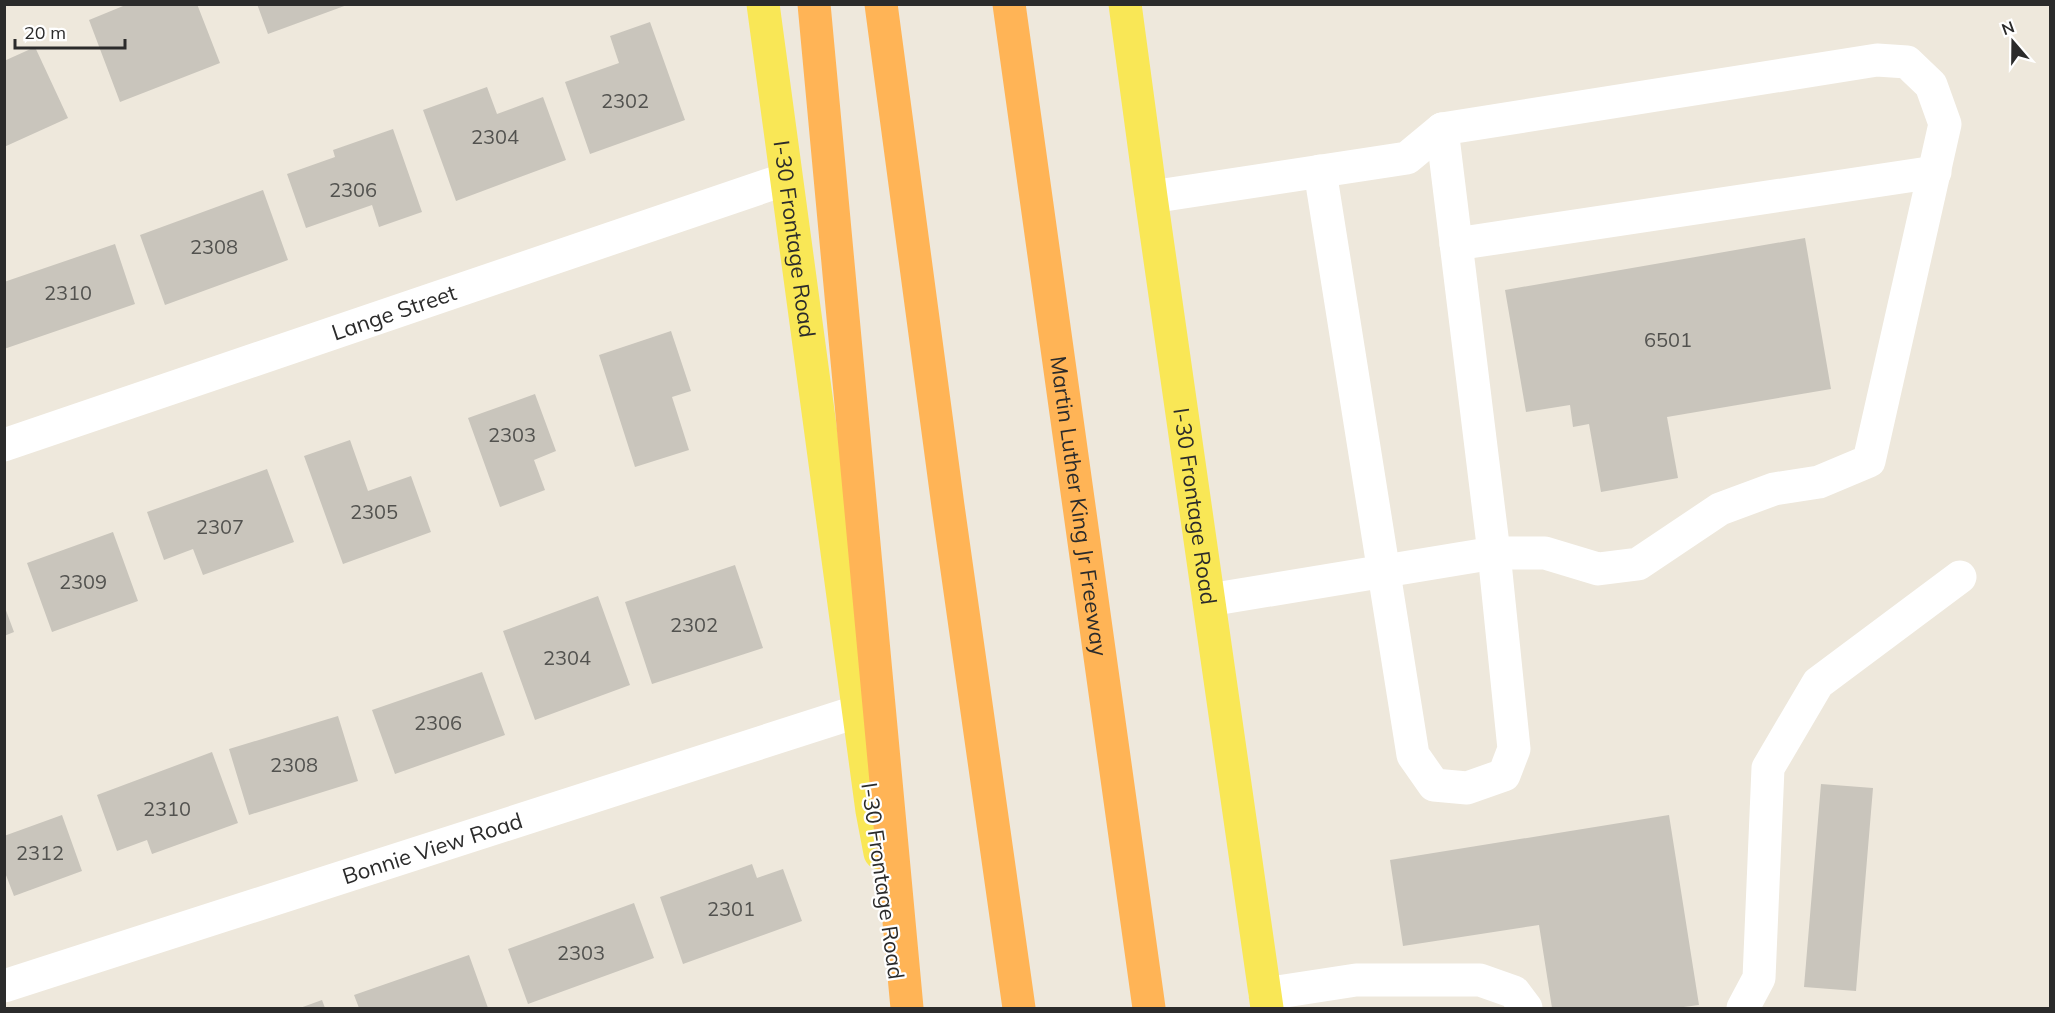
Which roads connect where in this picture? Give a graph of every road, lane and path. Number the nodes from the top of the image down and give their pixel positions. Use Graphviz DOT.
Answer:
graph roads {
  1 [pos="763,4"];
  2 [pos="813,4"];
  3 [pos="881,4"];
  4 [pos="1010,4"];
  5 [pos="1125,4"];
  6 [pos="1442,129"];
  7 [pos="1320,171"];
  8 [pos="1935,172"];
  9 [pos="786,179"];
  10 [pos="1151,197"];
  11 [pos="1456,244"];
  12 [pos="4,446"];
  13 [pos="1494,553"];
  14 [pos="1383,571"];
  15 [pos="1960,577"];
  16 [pos="1209,600"];
  17 [pos="859,711"];
  18 [pos="4,986"];
  19 [pos="1266,1001"];
  20 [pos="901,1008"];
  21 [pos="907,1008"];
  22 [pos="1019,1008"];
  23 [pos="1149,1008"];
  24 [pos="1526,1008"];
  25 [pos="1743,1008"];
  1 -- 9 [label="main road, I-30 Frontage Road"];
  2 -- 21 [label="highway"];
  3 -- 22 [label="highway"];
  4 -- 23 [label="highway, Martin Luther King Jr Freeway"];
  5 -- 10 [label="main road, I-30 Frontage Road"];
  6 -- 7 [label="street"];
  6 -- 8 [label="street"];
  6 -- 11 [label="street"];
  7 -- 10 [label="street"];
  7 -- 14 [label="street"];
  8 -- 11 [label="street"];
  8 -- 13 [label="street"];
  9 -- 12 [label="street, Lange Street"];
  9 -- 17 [label="main road, I-30 Frontage Road"];
  10 -- 16 [label="main road, I-30 Frontage Road"];
  11 -- 13 [label="street"];
  13 -- 14 [label="street"];
  13 -- 14 [label="street"];
  14 -- 16 [label="street"];
  15 -- 25 [label="street"];
  16 -- 19 [label="main road, I-30 Frontage Road"];
  17 -- 18 [label="street, Bonnie View Road"];
  17 -- 20 [label="main road, I-30 Frontage Road"];
  19 -- 24 [label="street"];
}
